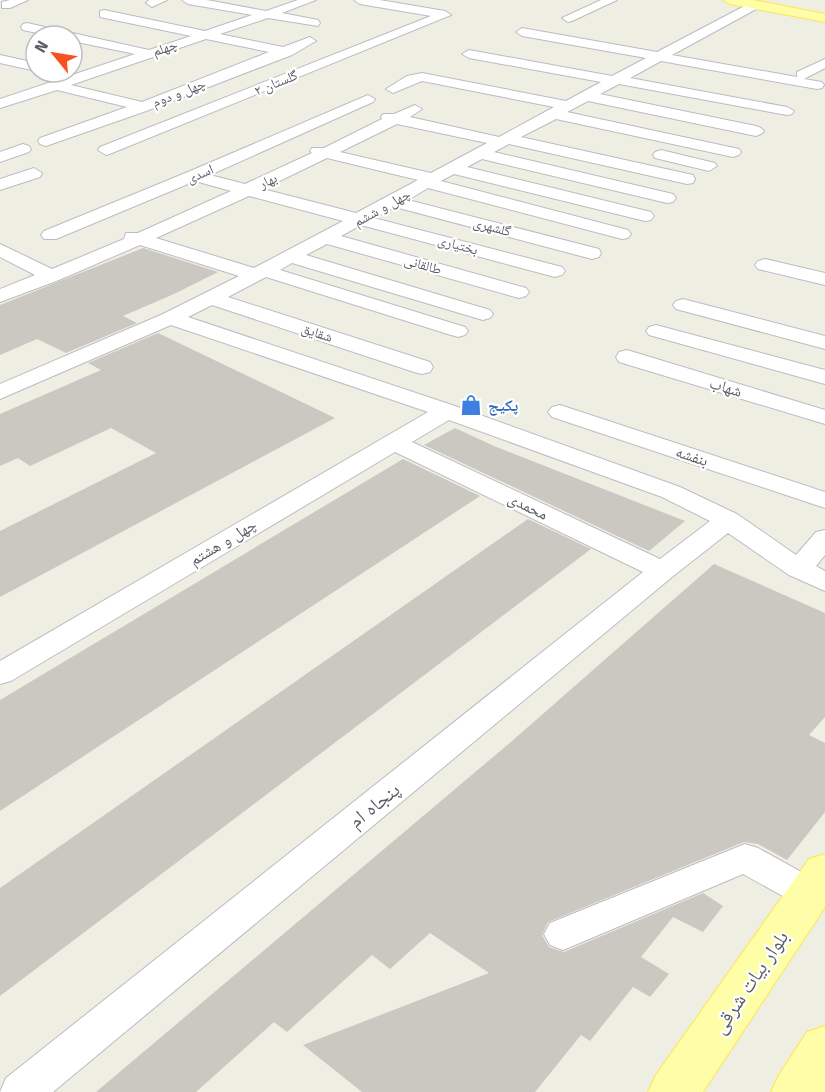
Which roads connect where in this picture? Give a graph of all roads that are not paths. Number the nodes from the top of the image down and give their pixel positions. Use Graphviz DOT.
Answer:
graph roads {
  1 [pos="22,0"];
  2 [pos="221,0"];
  3 [pos="310,0"];
  4 [pos="360,0"];
  5 [pos="610,0"];
  6 [pos="729,0"];
  7 [pos="792,0"];
  8 [pos="750,3"];
  9 [pos="209,4"];
  10 [pos="6,5"];
  11 [pos="130,5"];
  12 [pos="189,5"];
  13 [pos="825,6"];
  14 [pos="825,13"];
  15 [pos="172,14"];
  16 [pos="267,14"];
  17 [pos="568,18"];
  18 [pos="825,18"];
  19 [pos="144,22"];
  20 [pos="537,23"];
  21 [pos="123,29"];
  22 [pos="585,30"];
  23 [pos="291,32"];
  24 [pos="204,35"];
  25 [pos="84,39"];
  26 [pos="569,40"];
  27 [pos="310,41"];
  28 [pos="488,45"];
  29 [pos="285,52"];
  30 [pos="150,53"];
  31 [pos="534,54"];
  32 [pos="0,59"];
  33 [pos="84,59"];
  34 [pos="331,61"];
  35 [pos="516,63"];
  36 [pos="825,63"];
  37 [pos="24,64"];
  38 [pos="661,64"];
  39 [pos="111,66"];
  40 [pos="497,72"];
  41 [pos="84,75"];
  42 [pos="802,75"];
  43 [pos="616,80"];
  44 [pos="46,84"];
  45 [pos="71,84"];
  46 [pos="817,85"];
  47 [pos="468,86"];
  48 [pos="393,89"];
  49 [pos="0,91"];
  50 [pos="22,96"];
  51 [pos="449,96"];
  52 [pos="586,96"];
  53 [pos="368,99"];
  54 [pos="0,104"];
  55 [pos="142,107"];
  56 [pos="349,109"];
  57 [pos="415,109"];
  58 [pos="787,111"];
  59 [pos="559,117"];
  60 [pos="188,118"];
  61 [pos="395,119"];
  62 [pos="756,131"];
  63 [pos="277,140"];
  64 [pos="46,141"];
  65 [pos="505,141"];
  66 [pos="23,149"];
  67 [pos="106,150"];
  68 [pos="642,151"];
  69 [pos="733,152"];
  70 [pos="326,153"];
  71 [pos="480,154"];
  72 [pos="0,157"];
  73 [pos="709,166"];
  74 [pos="453,169"];
  75 [pos="34,173"];
  76 [pos="195,176"];
  77 [pos="687,179"];
  78 [pos="430,181"];
  79 [pos="0,184"];
  80 [pos="248,190"];
  81 [pos="667,198"];
  82 [pos="393,201"];
  83 [pos="645,216"];
  84 [pos="361,219"];
  85 [pos="88,221"];
  86 [pos="622,234"];
  87 [pos="50,235"];
  88 [pos="326,238"];
  89 [pos="138,239"];
  90 [pos="0,250"];
  91 [pos="592,253"];
  92 [pos="291,257"];
  93 [pos="765,265"];
  94 [pos="555,272"];
  95 [pos="261,273"];
  96 [pos="52,276"];
  97 [pos="825,279"];
  98 [pos="519,292"];
  99 [pos="0,296"];
  100 [pos="212,298"];
  101 [pos="683,305"];
  102 [pos="483,315"];
  103 [pos="170,318"];
  104 [pos="459,331"];
  105 [pos="656,331"];
  106 [pos="825,343"];
  107 [pos="627,357"];
  108 [pos="422,367"];
  109 [pos="825,378"];
  110 [pos="0,392"];
  111 [pos="447,411"];
  112 [pos="560,412"];
  113 [pos="825,417"];
  114 [pos="394,442"];
  115 [pos="825,500"];
  116 [pos="728,520"];
  117 [pos="825,538"];
  118 [pos="799,569"];
  119 [pos="662,571"];
  120 [pos="825,582"];
  121 [pos="0,674"];
  122 [pos="817,882"];
  123 [pos="563,934"];
  124 [pos="825,1048"];
  125 [pos="21,1092"];
  126 [pos="674,1092"];
  127 [pos="797,1092"];
  1 -- 10 [label="street"];
  2 -- 9 [label="street"];
  3 -- 16 [label="street, چهلم"];
  4 -- 34 [label="street, گلستان ۲"];
  5 -- 17 [label="street"];
  6 -- 8 [label="main road"];
  7 -- 13 [label="main road"];
  8 -- 14 [label="main road"];
  8 -- 18 [label="main road"];
  8 -- 38 [label="street, چهل و ششم"];
  9 -- 12 [label="street"];
  9 -- 16 [label="street"];
  11 -- 19 [label="street"];
  15 -- 19 [label="street"];
  16 -- 23 [label="street"];
  16 -- 24 [label="street, چهلم"];
  19 -- 21 [label="street"];
  19 -- 24 [label="street"];
  20 -- 26 [label="street"];
  22 -- 26 [label="street"];
  24 -- 29 [label="street"];
  24 -- 30 [label="street, چهلم"];
  25 -- 30 [label="street"];
  26 -- 38 [label="street"];
  27 -- 29 [label="street, چهل و دوم"];
  28 -- 35 [label="street"];
  29 -- 34 [label="street"];
  29 -- 55 [label="street, چهل و دوم"];
  30 -- 39 [label="street, چهلم"];
  31 -- 35 [label="street"];
  32 -- 37 [label="street"];
  33 -- 39 [label="street"];
  34 -- 60 [label="street, گلستان ۲"];
  35 -- 40 [label="street"];
  35 -- 43 [label="street"];
  36 -- 42 [label="street"];
  38 -- 43 [label="street, چهل و ششم"];
  38 -- 46 [label="street"];
  39 -- 41 [label="street, چهلم"];
  43 -- 52 [label="street, چهل و ششم"];
  43 -- 58 [label="street"];
  44 -- 50 [label="street"];
  45 -- 55 [label="street"];
  47 -- 48 [label="street"];
  47 -- 51 [label="street"];
  47 -- 59 [label="street"];
  49 -- 50 [label="street"];
  50 -- 54 [label="street"];
  52 -- 59 [label="street, چهل و ششم"];
  52 -- 62 [label="street"];
  53 -- 56 [label="street, اسدی"];
  55 -- 60 [label="street"];
  55 -- 64 [label="street, چهل و دوم"];
  56 -- 61 [label="street"];
  56 -- 63 [label="street, اسدی"];
  57 -- 61 [label="street, بهار"];
  59 -- 65 [label="street, چهل و ششم"];
  59 -- 69 [label="street"];
  60 -- 67 [label="street, گلستان ۲"];
  61 -- 65 [label="street"];
  61 -- 70 [label="street, بهار"];
  63 -- 70 [label="street"];
  63 -- 76 [label="street, اسدی"];
  65 -- 71 [label="street, چهل و ششم"];
  65 -- 77 [label="street"];
  66 -- 72 [label="street"];
  68 -- 73 [label="street"];
  70 -- 78 [label="street"];
  70 -- 80 [label="street, بهار"];
  71 -- 74 [label="street, چهل و ششم"];
  71 -- 81 [label="street"];
  74 -- 78 [label="street, چهل و ششم"];
  74 -- 83 [label="street"];
  75 -- 79 [label="street"];
  76 -- 80 [label="street, بختیاری"];
  76 -- 85 [label="street, اسدی"];
  78 -- 82 [label="street, چهل و ششم"];
  78 -- 86 [label="street"];
  80 -- 84 [label="street, بختیاری"];
  80 -- 89 [label="street, بهار"];
  82 -- 84 [label="street, چهل و ششم"];
  82 -- 91 [label="street, گلشهری"];
  84 -- 88 [label="street, چهل و ششم"];
  84 -- 94 [label="street, بختیاری"];
  85 -- 87 [label="street, اسدی"];
  85 -- 89 [label="street"];
  88 -- 92 [label="street, چهل و ششم"];
  88 -- 98 [label="street, طالقانی"];
  89 -- 95 [label="street"];
  89 -- 96 [label="street, بهار"];
  90 -- 96 [label="street"];
  92 -- 95 [label="street, چهل و ششم"];
  92 -- 102 [label="street"];
  93 -- 97 [label="street"];
  95 -- 100 [label="street, چهل و ششم"];
  95 -- 104 [label="street"];
  96 -- 99 [label="street, بهار"];
  100 -- 103 [label="street, چهل و ششم"];
  100 -- 108 [label="street, شقایق"];
  101 -- 106 [label="street"];
  103 -- 110 [label="street, چهل و ششم"];
  103 -- 111 [label="street"];
  105 -- 109 [label="street"];
  107 -- 113 [label="street, شهاب"];
  111 -- 114 [label="street, چهل و هشتم"];
  111 -- 116 [label="street"];
  112 -- 115 [label="street, بنفشه"];
  114 -- 119 [label="street, محمدی"];
  114 -- 121 [label="street, چهل و هشتم"];
  116 -- 118 [label="street"];
  116 -- 119 [label="street, پنجاه ام"];
  117 -- 118 [label="street"];
  118 -- 120 [label="street"];
  119 -- 125 [label="street, پنجاه ام"];
  122 -- 123 [label="street"];
  122 -- 126 [label="main road, بلوار بیات شرقی"];
  124 -- 127 [label="main road"];
}
